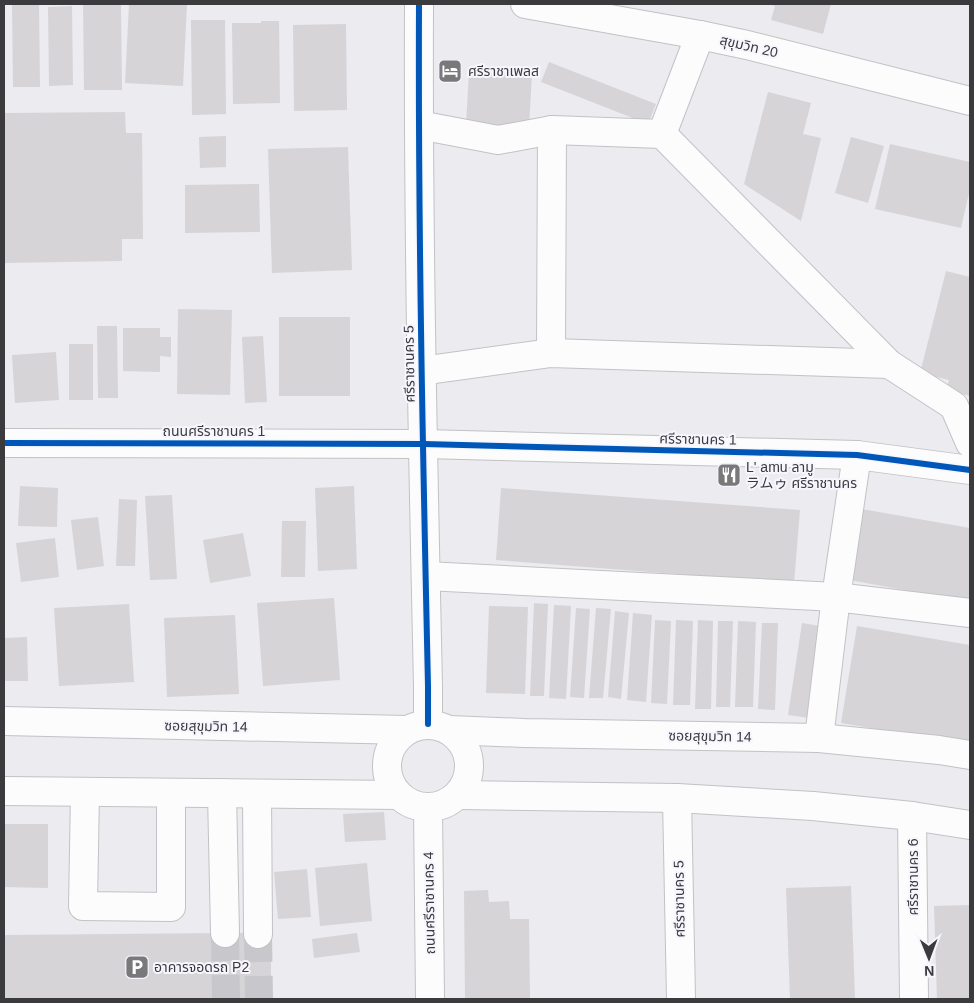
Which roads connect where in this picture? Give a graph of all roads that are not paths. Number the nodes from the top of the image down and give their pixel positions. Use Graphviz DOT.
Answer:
graph roads {
  1 [pos="420,4"];
  2 [pos="524,4"];
  3 [pos="700,35"];
  4 [pos="970,101"];
  5 [pos="419,125"];
  6 [pos="552,130"];
  7 [pos="662,134"];
  8 [pos="550,354"];
  9 [pos="889,364"];
  10 [pos="421,370"];
  11 [pos="4,443"];
  12 [pos="970,443"];
  13 [pos="424,444"];
  14 [pos="857,455"];
  15 [pos="970,470"];
  16 [pos="426,576"];
  17 [pos="836,597"];
  18 [pos="970,613"];
  19 [pos="4,722"];
  20 [pos="428,728"];
  21 [pos="819,738"];
  22 [pos="970,755"];
  23 [pos="4,791"];
  24 [pos="85,792"];
  25 [pos="171,793"];
  26 [pos="222,793"];
  27 [pos="257,794"];
  28 [pos="398,795"];
  29 [pos="458,795"];
  30 [pos="677,798"];
  31 [pos="428,807"];
  32 [pos="912,816"];
  33 [pos="970,825"];
  34 [pos="225,933"];
  35 [pos="258,934"];
  36 [pos="430,999"];
  37 [pos="681,999"];
  38 [pos="914,999"];
  1 -- 5 [label="street, ศรีราชานคร 5"];
  2 -- 3 [label="street, สุขุมวิท 20"];
  3 -- 4 [label="street, สุขุมวิท 20"];
  3 -- 7 [label="street"];
  5 -- 6 [label="street"];
  5 -- 10 [label="street, ศรีราชานคร 5"];
  6 -- 7 [label="street"];
  6 -- 8 [label="street"];
  7 -- 9 [label="street"];
  8 -- 9 [label="street"];
  8 -- 10 [label="street"];
  9 -- 12 [label="street"];
  10 -- 13 [label="street, ศรีราชานคร 5"];
  11 -- 13 [label="street, ถนนศรีราชานคร 1"];
  13 -- 14 [label="street, ศรีราชานคร 1"];
  13 -- 16 [label="street, ศรีราชานคร 5"];
  14 -- 15 [label="street, ศรีราชานคร 1"];
  14 -- 17 [label="street"];
  16 -- 17 [label="street"];
  16 -- 20 [label="street, ศรีราชานคร 5"];
  17 -- 18 [label="street"];
  17 -- 21 [label="street"];
  19 -- 20 [label="street, ซอยสุขุมวิท 14"];
  20 -- 21 [label="street, ซอยสุขุมวิท 14"];
  20 -- 28 [label="street"];
  20 -- 29 [label="street"];
  21 -- 22 [label="street, ซอยสุขุมวิท 14"];
  23 -- 24 [label="street"];
  24 -- 25 [label="street"];
  24 -- 25 [label="street"];
  25 -- 26 [label="street"];
  26 -- 27 [label="street"];
  26 -- 34 [label="street"];
  27 -- 28 [label="street"];
  27 -- 35 [label="street"];
  28 -- 31 [label="street"];
  29 -- 30 [label="street"];
  29 -- 31 [label="street"];
  30 -- 32 [label="street"];
  30 -- 37 [label="street, ศรีราชานคร 5"];
  31 -- 36 [label="street, ถนนศรีราชานคร 4"];
  32 -- 33 [label="street"];
  32 -- 38 [label="street, ศรีราชานคร 6"];
}
